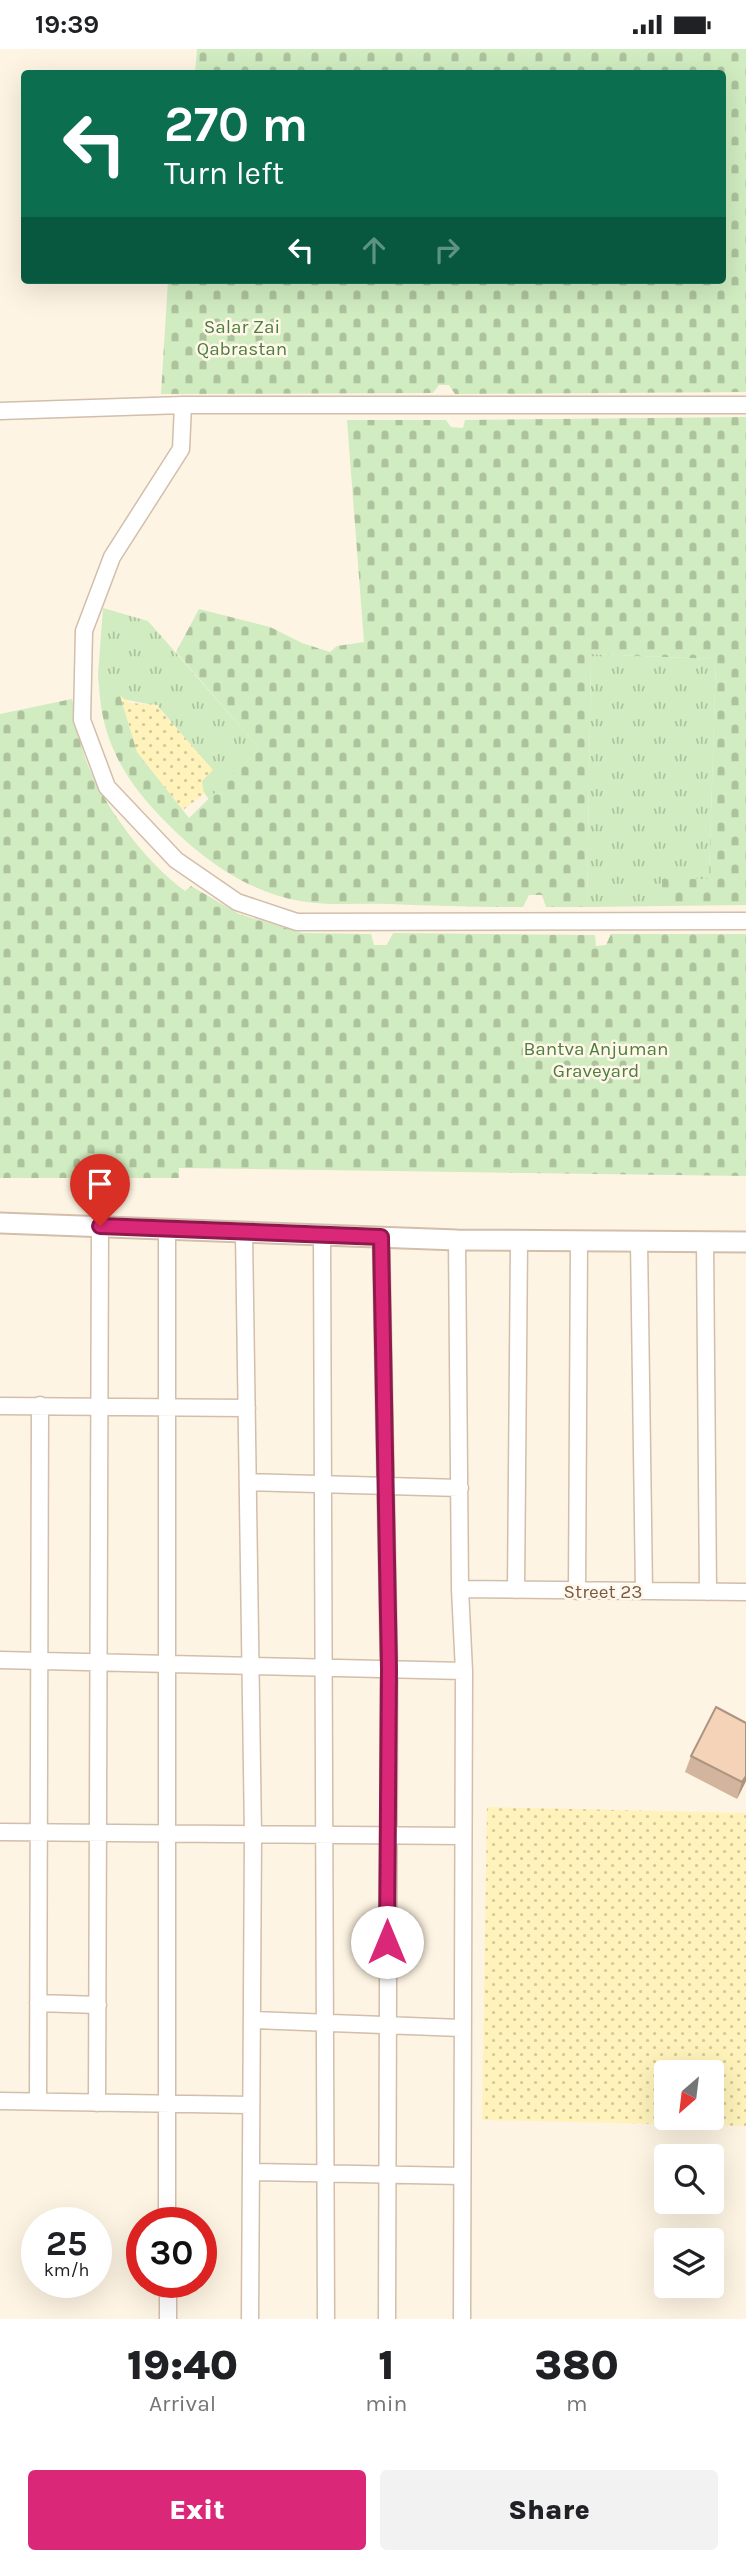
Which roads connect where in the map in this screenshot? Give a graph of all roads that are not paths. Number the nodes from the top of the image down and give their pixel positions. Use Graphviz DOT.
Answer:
graph roads {
  1 [pos="183,405"];
  2 [pos="746,405"];
  3 [pos="0,411"];
  4 [pos="746,921"];
  5 [pos="0,1223"];
  6 [pos="100,1226"];
  7 [pos="167,1230"];
  8 [pos="244,1234"];
  9 [pos="322,1235"];
  10 [pos="381,1237"];
  11 [pos="457,1240"];
  12 [pos="519,1241"];
  13 [pos="579,1241"];
  14 [pos="639,1241"];
  15 [pos="705,1242"];
  16 [pos="746,1242"];
  17 [pos="40,1405"];
  18 [pos="0,1406"];
  19 [pos="100,1406"];
  20 [pos="166,1408"];
  21 [pos="247,1408"];
  22 [pos="248,1482"];
  23 [pos="325,1483"];
  24 [pos="386,1485"];
  25 [pos="460,1488"];
  26 [pos="460,1589"];
  27 [pos="516,1590"];
  28 [pos="577,1591"];
  29 [pos="644,1591"];
  30 [pos="708,1591"];
  31 [pos="746,1592"];
  32 [pos="0,1660"];
  33 [pos="37,1661"];
  34 [pos="98,1662"];
  35 [pos="167,1664"];
  36 [pos="250,1666"];
  37 [pos="325,1668"];
  38 [pos="389,1669"];
  39 [pos="464,1671"];
  40 [pos="0,1832"];
  41 [pos="37,1833"];
  42 [pos="97,1833"];
  43 [pos="168,1834"];
  44 [pos="253,1835"];
  45 [pos="326,1835"];
  46 [pos="387,1835"];
  47 [pos="462,1836"];
  48 [pos="38,2003"];
  49 [pos="98,2005"];
  50 [pos="252,2020"];
  51 [pos="326,2021"];
  52 [pos="387,2023"];
  53 [pos="461,2028"];
  54 [pos="0,2101"];
  55 [pos="38,2101"];
  56 [pos="97,2103"];
  57 [pos="165,2104"];
  58 [pos="251,2105"];
  59 [pos="251,2172"];
  60 [pos="326,2173"];
  61 [pos="387,2174"];
  62 [pos="461,2176"];
  63 [pos="167,2207"];
  64 [pos="168,2298"];
  65 [pos="168,2319"];
  66 [pos="250,2319"];
  67 [pos="326,2319"];
  68 [pos="387,2319"];
  69 [pos="462,2319"];
  1 -- 2 [label="street"];
  1 -- 3 [label="street"];
  1 -- 4 [label="street"];
  5 -- 6 [label="street"];
  6 -- 7 [label="street"];
  6 -- 19 [label="street"];
  7 -- 8 [label="street"];
  7 -- 20 [label="street"];
  8 -- 9 [label="street"];
  8 -- 21 [label="street"];
  9 -- 10 [label="street"];
  9 -- 23 [label="street"];
  10 -- 11 [label="street"];
  10 -- 24 [label="street"];
  11 -- 12 [label="street"];
  11 -- 25 [label="street"];
  12 -- 13 [label="street"];
  12 -- 27 [label="street"];
  13 -- 14 [label="street"];
  13 -- 28 [label="street"];
  14 -- 15 [label="street"];
  14 -- 29 [label="street"];
  15 -- 16 [label="street"];
  15 -- 30 [label="street"];
  17 -- 18 [label="street"];
  17 -- 19 [label="street"];
  17 -- 33 [label="street"];
  19 -- 20 [label="street"];
  19 -- 34 [label="street"];
  20 -- 21 [label="street"];
  20 -- 35 [label="street"];
  21 -- 22 [label="street"];
  22 -- 23 [label="street"];
  22 -- 36 [label="street"];
  23 -- 24 [label="street"];
  23 -- 37 [label="street"];
  24 -- 25 [label="street"];
  24 -- 38 [label="street"];
  25 -- 26 [label="street"];
  26 -- 27 [label="street, Street 23"];
  26 -- 39 [label="street"];
  27 -- 28 [label="street, Street 23"];
  28 -- 29 [label="street, Street 23"];
  29 -- 30 [label="street, Street 23"];
  30 -- 31 [label="street, Street 23"];
  32 -- 33 [label="street"];
  33 -- 34 [label="street"];
  33 -- 41 [label="street"];
  34 -- 35 [label="street"];
  34 -- 42 [label="street"];
  35 -- 36 [label="street"];
  35 -- 43 [label="street"];
  36 -- 37 [label="street"];
  36 -- 44 [label="street"];
  37 -- 38 [label="street"];
  37 -- 45 [label="street"];
  38 -- 39 [label="street"];
  38 -- 46 [label="street"];
  39 -- 47 [label="street"];
  40 -- 41 [label="street"];
  41 -- 42 [label="street"];
  41 -- 48 [label="street"];
  42 -- 43 [label="street"];
  42 -- 49 [label="street"];
  43 -- 44 [label="street"];
  43 -- 57 [label="street"];
  44 -- 45 [label="street"];
  44 -- 50 [label="street"];
  45 -- 46 [label="street"];
  45 -- 51 [label="street"];
  46 -- 47 [label="street"];
  46 -- 52 [label="street"];
  47 -- 53 [label="street"];
  48 -- 49 [label="street"];
  48 -- 55 [label="street"];
  49 -- 56 [label="street"];
  50 -- 51 [label="street"];
  50 -- 58 [label="street"];
  51 -- 52 [label="street"];
  51 -- 60 [label="street"];
  52 -- 53 [label="street"];
  52 -- 61 [label="street"];
  53 -- 62 [label="street"];
  54 -- 55 [label="street"];
  55 -- 56 [label="street"];
  56 -- 57 [label="street"];
  57 -- 58 [label="street"];
  57 -- 63 [label="street"];
  58 -- 59 [label="street"];
  59 -- 60 [label="street"];
  59 -- 66 [label="street"];
  60 -- 61 [label="street"];
  60 -- 67 [label="street"];
  61 -- 62 [label="street"];
  61 -- 68 [label="street"];
  62 -- 69 [label="street"];
  64 -- 65 [label="street"];
}
